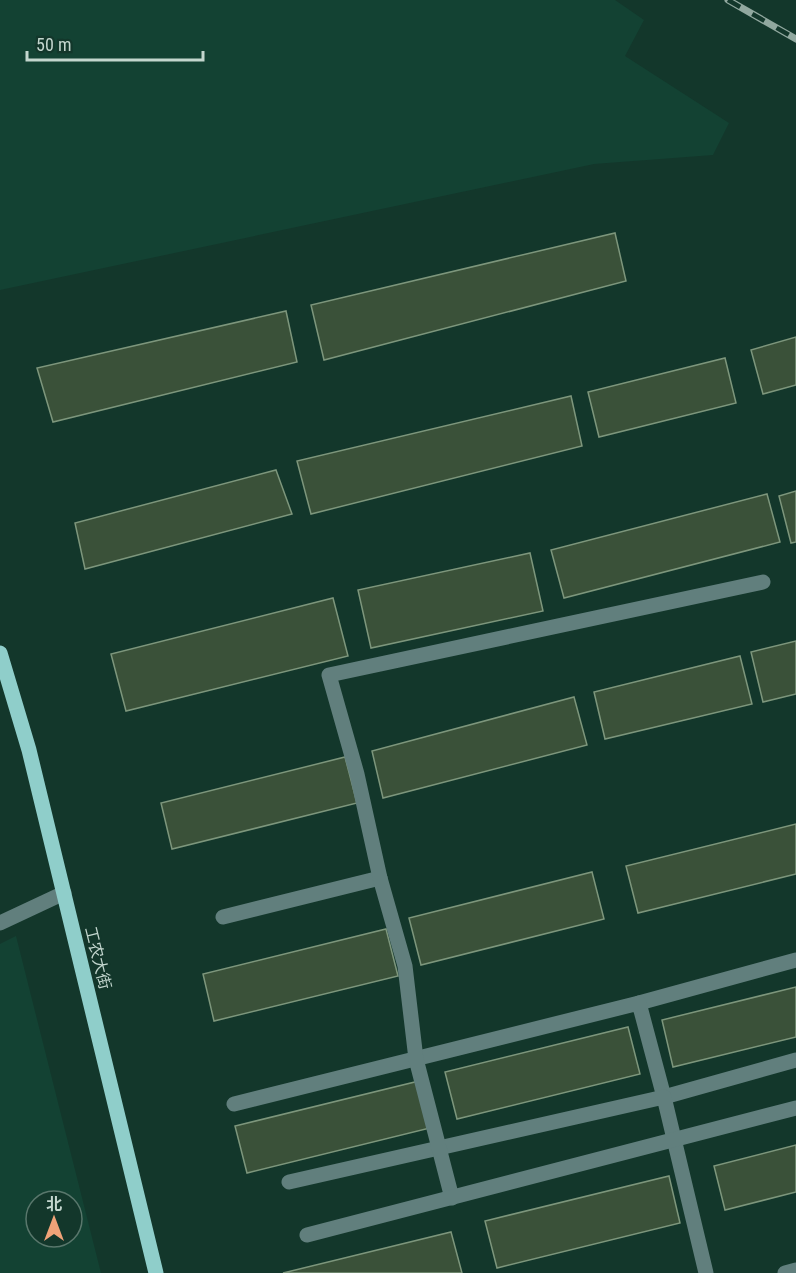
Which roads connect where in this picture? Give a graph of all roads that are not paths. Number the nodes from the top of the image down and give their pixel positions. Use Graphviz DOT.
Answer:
graph roads {
  1 [pos="763,582"];
  2 [pos="0,653"];
  3 [pos="380,878"];
  4 [pos="64,893"];
  5 [pos="223,917"];
  6 [pos="0,923"];
  7 [pos="796,960"];
  8 [pos="639,1004"];
  9 [pos="416,1059"];
  10 [pos="796,1060"];
  11 [pos="664,1097"];
  12 [pos="234,1104"];
  13 [pos="796,1108"];
  14 [pos="674,1142"];
  15 [pos="439,1148"];
  16 [pos="289,1182"];
  17 [pos="452,1198"];
  18 [pos="307,1235"];
  19 [pos="796,1270"];
  20 [pos="156,1273"];
  21 [pos="706,1273"];
  22 [pos="785,1273"];
  1 -- 3 [label="street"];
  2 -- 4 [label="main road, 工农大街"];
  3 -- 5 [label="street"];
  3 -- 9 [label="street"];
  4 -- 6 [label="street"];
  4 -- 20 [label="main road, 工农大街"];
  7 -- 8 [label="street"];
  8 -- 9 [label="street"];
  8 -- 11 [label="street"];
  9 -- 12 [label="street"];
  9 -- 15 [label="street"];
  10 -- 11 [label="street"];
  11 -- 14 [label="street"];
  11 -- 15 [label="street"];
  13 -- 14 [label="street"];
  14 -- 17 [label="street"];
  14 -- 21 [label="street"];
  15 -- 16 [label="street"];
  15 -- 17 [label="street"];
  17 -- 18 [label="street"];
  19 -- 22 [label="street"];
}
